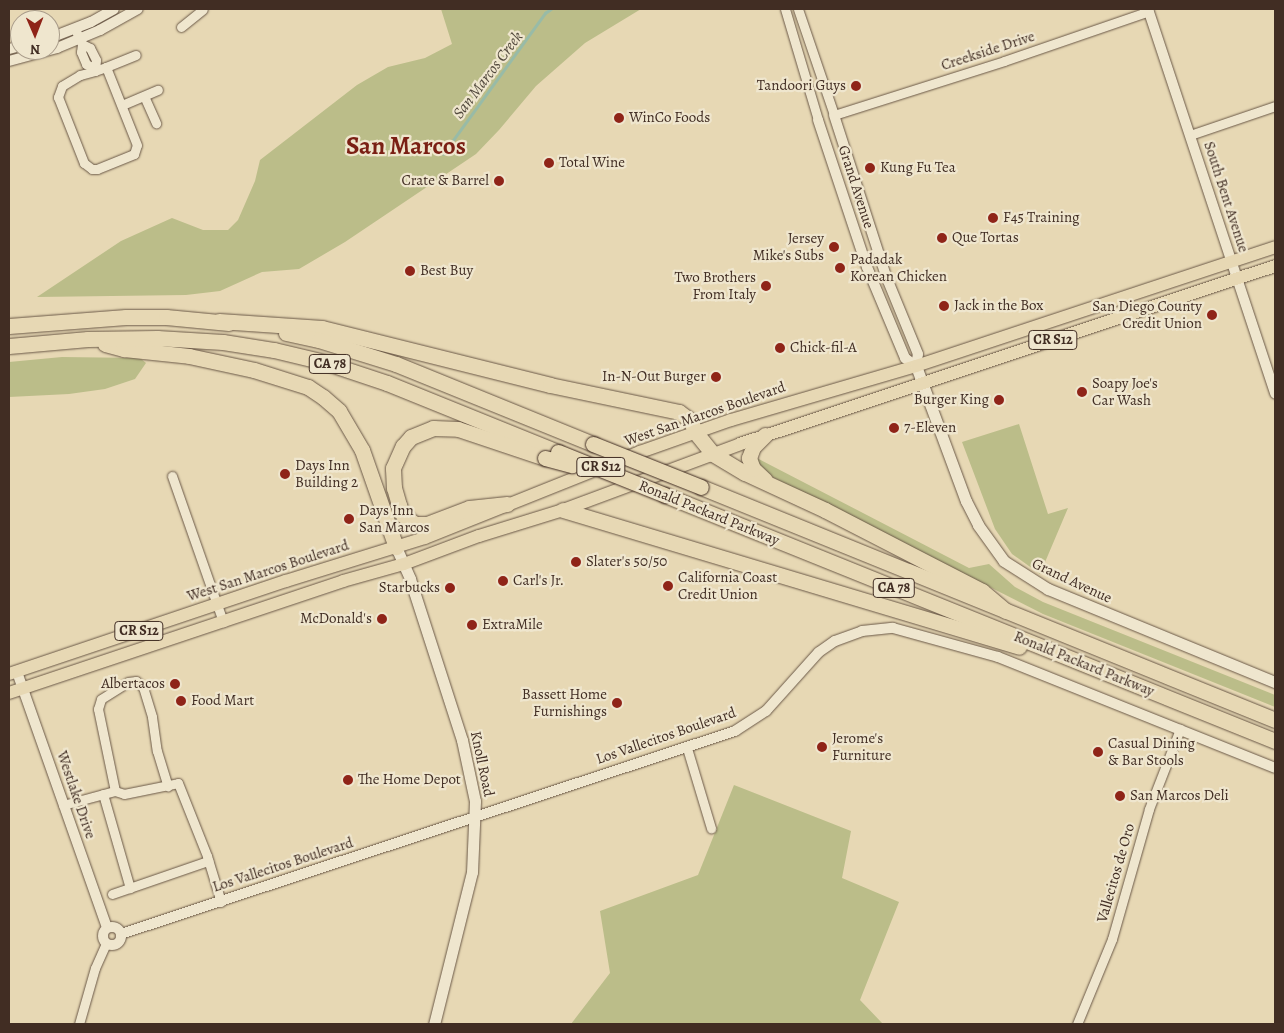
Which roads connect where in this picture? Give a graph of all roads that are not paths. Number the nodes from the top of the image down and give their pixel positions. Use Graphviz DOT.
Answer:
graph roads {
  1 [pos="114,9"];
  2 [pos="138,9"];
  3 [pos="204,9"];
  4 [pos="785,9"];
  5 [pos="798,9"];
  6 [pos="1149,10"];
  7 [pos="181,27"];
  8 [pos="75,28"];
  9 [pos="60,34"];
  10 [pos="81,41"];
  11 [pos="136,55"];
  12 [pos="9,61"];
  13 [pos="106,67"];
  14 [pos="95,69"];
  15 [pos="158,90"];
  16 [pos="144,96"];
  17 [pos="122,105"];
  18 [pos="1275,106"];
  19 [pos="834,115"];
  20 [pos="818,120"];
  21 [pos="156,123"];
  22 [pos="1190,135"];
  23 [pos="1275,247"];
  24 [pos="1232,262"];
  25 [pos="1275,266"];
  26 [pos="1238,279"];
  27 [pos="219,321"];
  28 [pos="9,326"];
  29 [pos="88,339"];
  30 [pos="9,346"];
  31 [pos="916,366"];
  32 [pos="922,383"];
  33 [pos="1275,394"];
  34 [pos="696,432"];
  35 [pos="765,435"];
  36 [pos="712,454"];
  37 [pos="552,455"];
  38 [pos="172,476"];
  39 [pos="771,486"];
  40 [pos="507,504"];
  41 [pos="563,510"];
  42 [pos="396,547"];
  43 [pos="345,563"];
  44 [pos="404,564"];
  45 [pos="318,590"];
  46 [pos="217,605"];
  47 [pos="1006,611"];
  48 [pos="223,622"];
  49 [pos="13,673"];
  50 [pos="1123,679"];
  51 [pos="1275,682"];
  52 [pos="23,688"];
  53 [pos="9,693"];
  54 [pos="1275,720"];
  55 [pos="1180,729"];
  56 [pos="1275,742"];
  57 [pos="687,748"];
  58 [pos="1275,768"];
  59 [pos="168,786"];
  60 [pos="115,792"];
  61 [pos="103,794"];
  62 [pos="63,805"];
  63 [pos="476,817"];
  64 [pos="711,828"];
  65 [pos="208,861"];
  66 [pos="130,888"];
  67 [pos="112,894"];
  68 [pos="221,902"];
  69 [pos="108,928"];
  70 [pos="122,934"];
  71 [pos="106,943"];
  72 [pos="79,1024"];
  73 [pos="434,1024"];
  74 [pos="1077,1024"];
  1 -- 8 [label="street"];
  2 -- 10 [label="street"];
  3 -- 7 [label="street"];
  4 -- 20 [label="street, Grand Avenue"];
  5 -- 19 [label="street, Grand Avenue"];
  6 -- 19 [label="street, Creekside Drive"];
  6 -- 22 [label="street, South Bent Avenue"];
  8 -- 9 [label="street"];
  8 -- 10 [label="street"];
  10 -- 12 [label="street"];
  10 -- 14 [label="street"];
  11 -- 13 [label="street"];
  13 -- 14 [label="street"];
  13 -- 17 [label="street"];
  14 -- 17 [label="street"];
  15 -- 16 [label="street"];
  16 -- 17 [label="street"];
  16 -- 21 [label="street"];
  18 -- 22 [label="street"];
  19 -- 31 [label="street, Grand Avenue"];
  20 -- 31 [label="street, Grand Avenue"];
  22 -- 24 [label="street, South Bent Avenue"];
  23 -- 24 [label="main road, West San Marcos Boulevard / CR S12"];
  24 -- 26 [label="street, South Bent Avenue"];
  24 -- 31 [label="main road, West San Marcos Boulevard / CR S12"];
  25 -- 26 [label="main road, CR S12"];
  26 -- 32 [label="main road, CR S12"];
  26 -- 33 [label="street, South Bent Avenue"];
  27 -- 28 [label="highway, Ronald Packard Parkway / CA 78"];
  27 -- 34 [label="highway"];
  27 -- 47 [label="highway, Ronald Packard Parkway / CA 78, bridge"];
  29 -- 30 [label="highway, Ronald Packard Parkway / CA 78"];
  29 -- 37 [label="highway, Ronald Packard Parkway / CA 78"];
  29 -- 42 [label="highway"];
  31 -- 32 [label="main road, Grand Avenue"];
  31 -- 34 [label="main road, West San Marcos Boulevard / CR S12"];
  32 -- 35 [label="main road, CR S12"];
  32 -- 51 [label="main road, Grand Avenue"];
  34 -- 36 [label="highway"];
  34 -- 40 [label="main road, West San Marcos Boulevard / CR S12"];
  35 -- 36 [label="main road, CR S12"];
  35 -- 39 [label="highway"];
  36 -- 39 [label="highway"];
  36 -- 41 [label="main road, CR S12"];
  37 -- 40 [label="highway"];
  37 -- 50 [label="highway, Ronald Packard Parkway / CA 78, bridge"];
  38 -- 46 [label="street"];
  39 -- 47 [label="highway"];
  40 -- 42 [label="main road, West San Marcos Boulevard / CR S12"];
  41 -- 44 [label="main road, CR S12"];
  41 -- 50 [label="highway"];
  42 -- 43 [label="main road, West San Marcos Boulevard / CR S12"];
  42 -- 44 [label="main road, Knoll Road"];
  43 -- 45 [label="main road"];
  43 -- 46 [label="main road, West San Marcos Boulevard / CR S12"];
  44 -- 45 [label="main road, CR S12"];
  44 -- 63 [label="main road, Knoll Road"];
  45 -- 48 [label="main road, CR S12"];
  46 -- 48 [label="street"];
  46 -- 49 [label="main road, West San Marcos Boulevard / CR S12"];
  47 -- 54 [label="highway, Ronald Packard Parkway / CA 78"];
  48 -- 52 [label="main road, CR S12"];
  49 -- 52 [label="street, Westlake Drive"];
  50 -- 56 [label="highway, Ronald Packard Parkway / CA 78"];
  52 -- 53 [label="main road, CR S12"];
  52 -- 62 [label="street, Westlake Drive"];
  55 -- 57 [label="street, Los Vallecitos Boulevard"];
  55 -- 58 [label="street, Los Vallecitos Boulevard"];
  55 -- 74 [label="street, Vallecitos de Oro"];
  57 -- 63 [label="street, Los Vallecitos Boulevard"];
  57 -- 64 [label="street"];
  59 -- 60 [label="street"];
  59 -- 60 [label="street"];
  59 -- 65 [label="street"];
  60 -- 61 [label="street"];
  61 -- 62 [label="street"];
  61 -- 66 [label="street"];
  62 -- 69 [label="street, Westlake Drive"];
  63 -- 68 [label="street, Los Vallecitos Boulevard"];
  63 -- 73 [label="main road, Knoll Road"];
  65 -- 66 [label="street"];
  65 -- 68 [label="street"];
  66 -- 67 [label="street"];
  68 -- 70 [label="street, Los Vallecitos Boulevard"];
  69 -- 70 [label="street"];
  69 -- 71 [label="street"];
  70 -- 71 [label="street"];
  71 -- 72 [label="street"];
}
